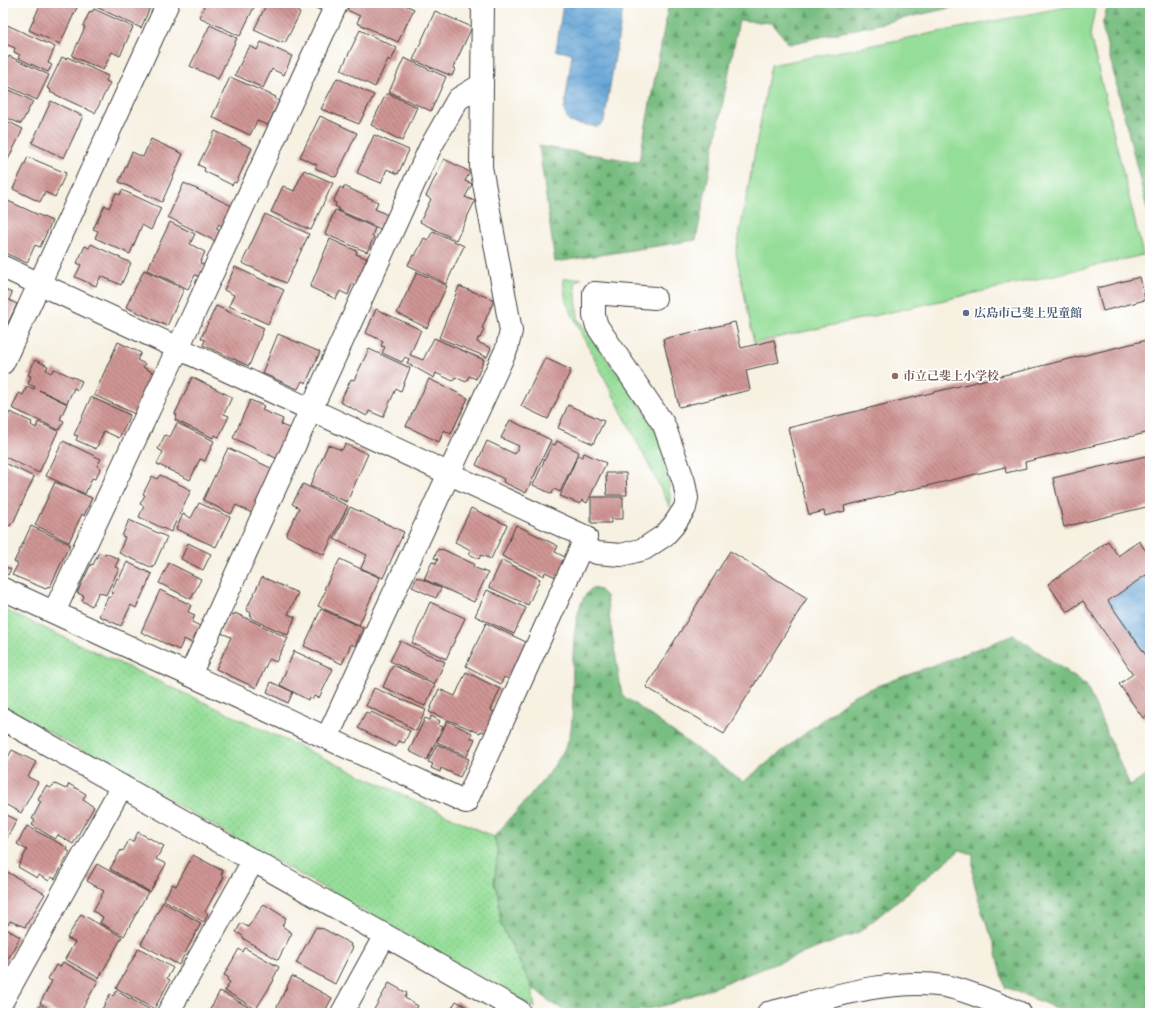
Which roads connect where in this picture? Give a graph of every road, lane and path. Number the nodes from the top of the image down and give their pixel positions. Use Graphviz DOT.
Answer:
graph roads {
  1 [pos="168,3"];
  2 [pos="337,3"];
  3 [pos="480,3"];
  4 [pos="481,85"];
  5 [pos="3,267"];
  6 [pos="40,284"];
  7 [pos="655,298"];
  8 [pos="178,348"];
  9 [pos="3,363"];
  10 [pos="312,409"];
  11 [pos="448,474"];
  12 [pos="581,547"];
  13 [pos="3,589"];
  14 [pos="54,612"];
  15 [pos="190,675"];
  16 [pos="3,719"];
  17 [pos="327,738"];
  18 [pos="122,786"];
  19 [pos="253,861"];
  20 [pos="385,936"];
  21 [pos="3,1000"];
  22 [pos="1010,1009"];
  23 [pos="168,1013"];
  24 [pos="342,1013"];
  25 [pos="517,1013"];
  26 [pos="768,1013"];
  1 -- 6 [label="street"];
  2 -- 8 [label="street"];
  3 -- 4 [label="street"];
  4 -- 10 [label="street"];
  4 -- 11 [label="street"];
  5 -- 6 [label="street"];
  6 -- 8 [label="street"];
  6 -- 9 [label="street"];
  7 -- 12 [label="street"];
  8 -- 10 [label="street"];
  8 -- 14 [label="street"];
  10 -- 11 [label="street"];
  10 -- 15 [label="street"];
  11 -- 12 [label="street"];
  11 -- 17 [label="street"];
  12 -- 17 [label="street"];
  13 -- 14 [label="street"];
  14 -- 15 [label="street"];
  15 -- 17 [label="street"];
  16 -- 18 [label="street"];
  18 -- 19 [label="street"];
  18 -- 21 [label="street"];
  19 -- 20 [label="street"];
  19 -- 23 [label="street"];
  20 -- 24 [label="street"];
  20 -- 25 [label="street"];
  22 -- 26 [label="street"];
}
